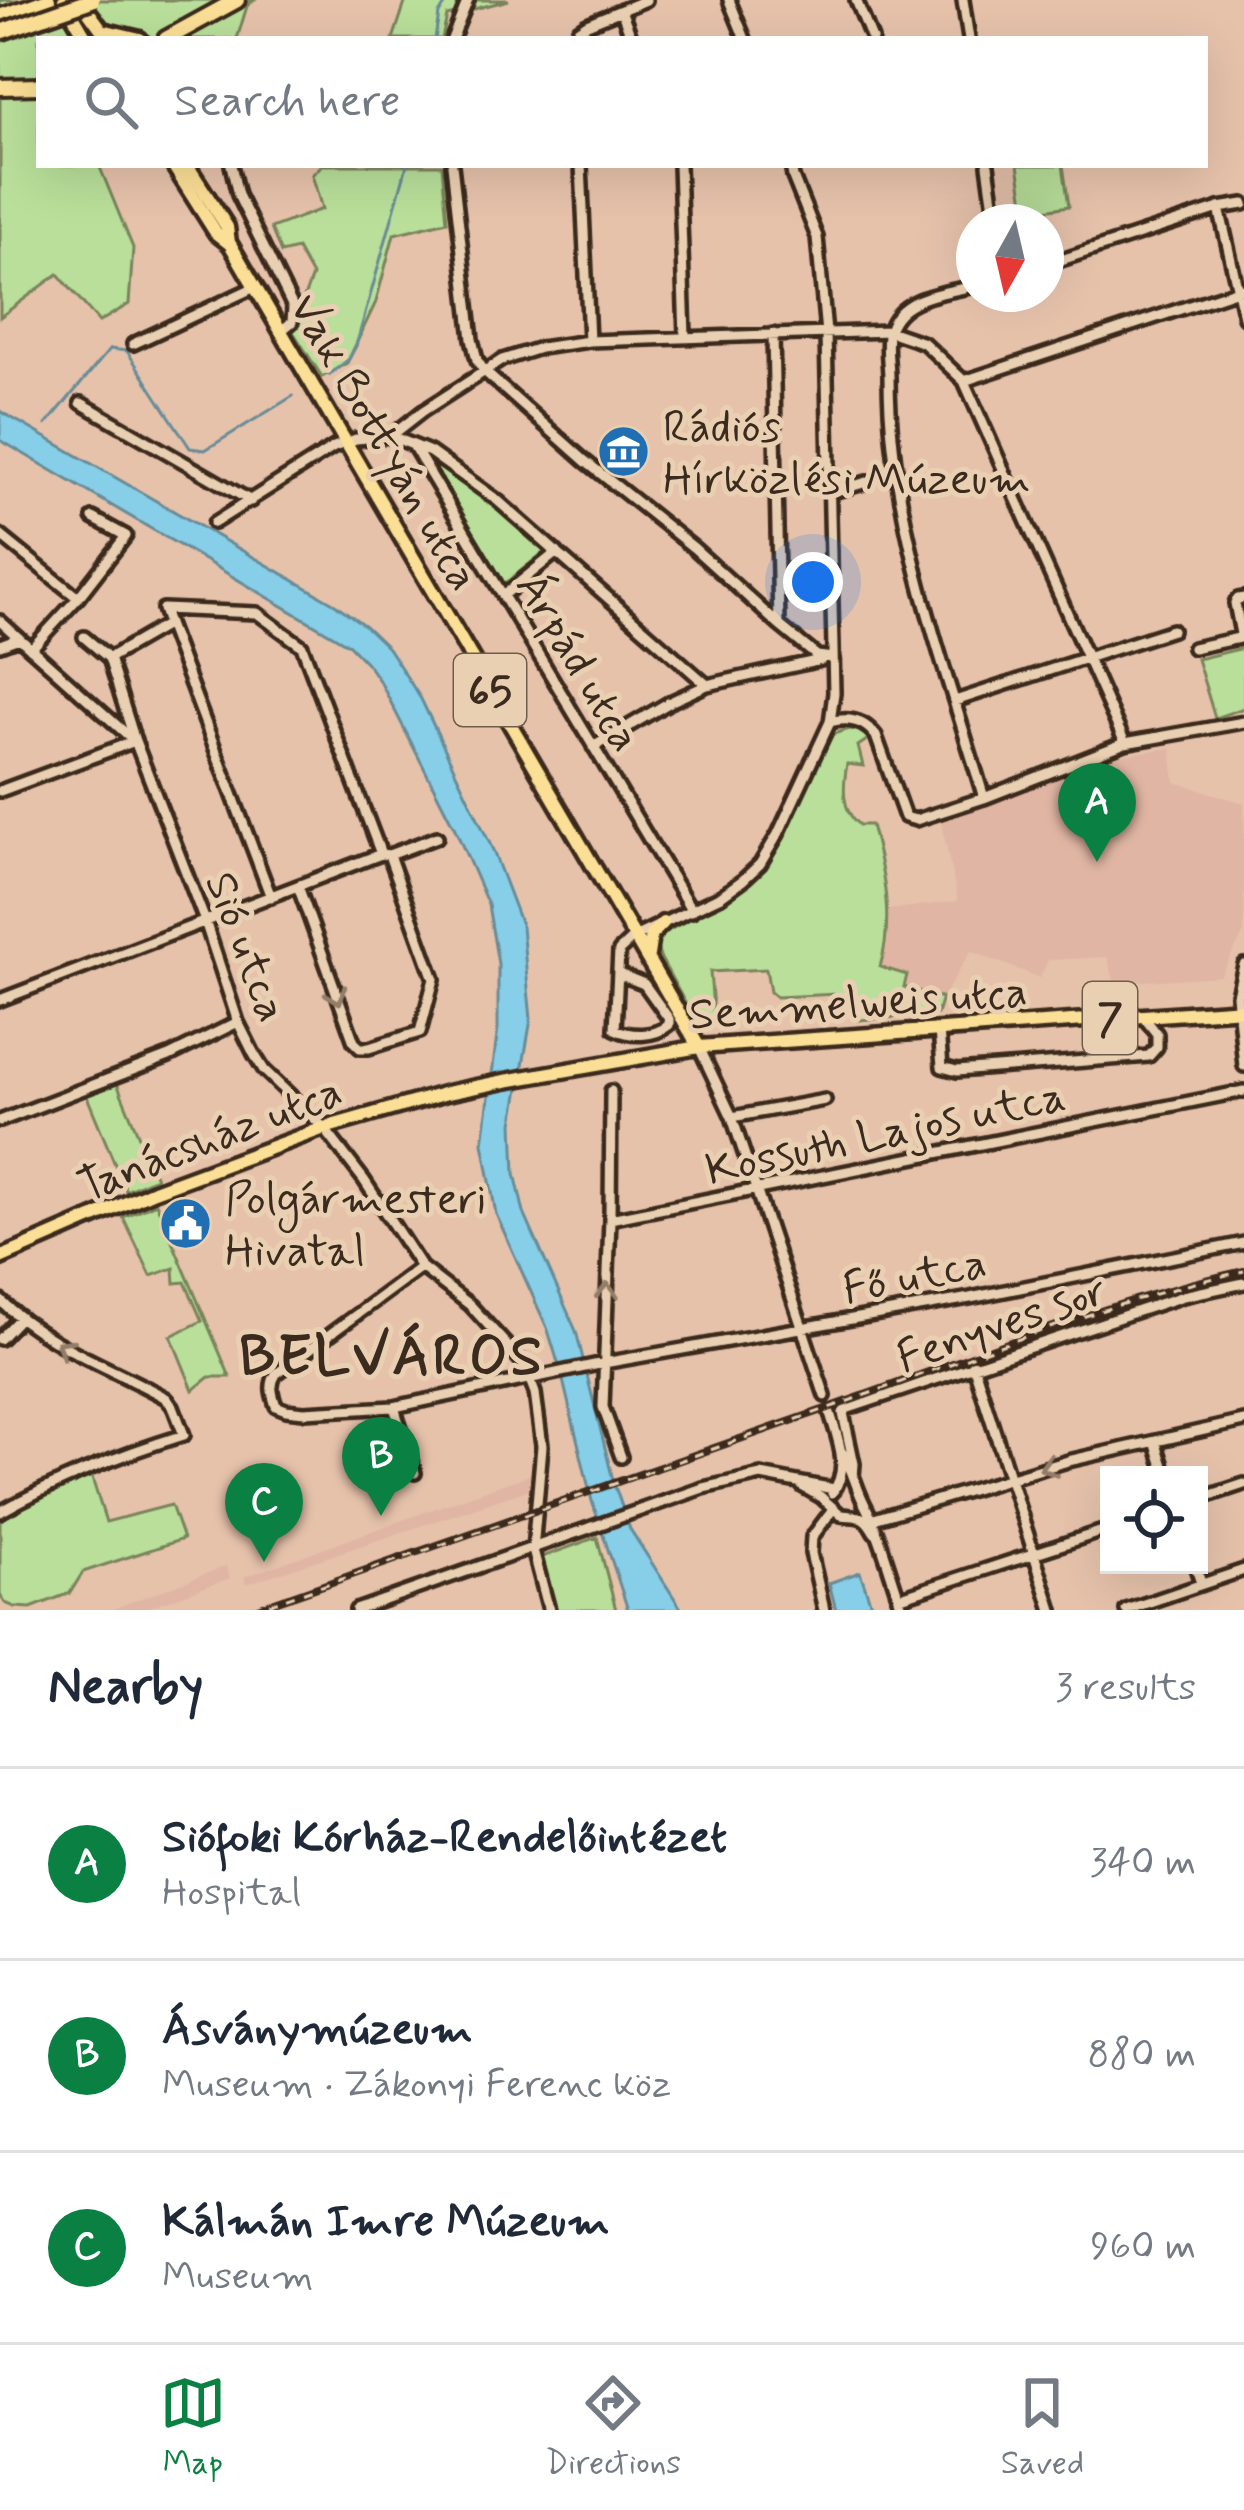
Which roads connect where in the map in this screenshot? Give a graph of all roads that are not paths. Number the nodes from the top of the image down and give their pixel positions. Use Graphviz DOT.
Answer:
graph roads {
  1 [pos="48,0"];
  2 [pos="64,0"];
  3 [pos="80,0"];
  4 [pos="92,0"];
  5 [pos="237,0"];
  6 [pos="468,0"];
  7 [pos="646,0"];
  8 [pos="730,0"];
  9 [pos="856,0"];
  10 [pos="963,0"];
  11 [pos="621,10"];
  12 [pos="0,17"];
  13 [pos="0,32"];
  14 [pos="84,36"];
  15 [pos="111,36"];
  16 [pos="171,36"];
  17 [pos="453,36"];
  18 [pos="577,36"];
  19 [pos="631,36"];
  20 [pos="744,36"];
  21 [pos="871,36"];
  22 [pos="969,36"];
  23 [pos="36,86"];
  24 [pos="0,87"];
  25 [pos="174,168"];
  26 [pos="190,168"];
  27 [pos="232,168"];
  28 [pos="452,168"];
  29 [pos="581,168"];
  30 [pos="679,168"];
  31 [pos="792,168"];
  32 [pos="988,168"];
  33 [pos="993,204"];
  34 [pos="1244,204"];
  35 [pos="1219,208"];
  36 [pos="230,244"];
  37 [pos="1064,259"];
  38 [pos="255,287"];
  39 [pos="1241,289"];
  40 [pos="956,290"];
  41 [pos="1244,316"];
  42 [pos="281,331"];
  43 [pos="889,331"];
  44 [pos="826,333"];
  45 [pos="773,334"];
  46 [pos="685,336"];
  47 [pos="590,341"];
  48 [pos="133,344"];
  49 [pos="484,371"];
  50 [pos="964,381"];
  51 [pos="81,404"];
  52 [pos="391,436"];
  53 [pos="346,443"];
  54 [pos="412,444"];
  55 [pos="867,482"];
  56 [pos="830,493"];
  57 [pos="251,501"];
  58 [pos="93,518"];
  59 [pos="214,523"];
  60 [pos="0,535"];
  61 [pos="556,552"];
  62 [pos="504,595"];
  63 [pos="78,598"];
  64 [pos="1244,598"];
  65 [pos="0,622"];
  66 [pos="168,624"];
  67 [pos="779,625"];
  68 [pos="1172,630"];
  69 [pos="85,637"];
  70 [pos="19,638"];
  71 [pos="0,645"];
  72 [pos="1193,648"];
  73 [pos="31,649"];
  74 [pos="109,658"];
  75 [pos="833,658"];
  76 [pos="1088,658"];
  77 [pos="706,686"];
  78 [pos="956,701"];
  79 [pos="830,722"];
  80 [pos="1244,722"];
  81 [pos="116,725"];
  82 [pos="130,728"];
  83 [pos="134,741"];
  84 [pos="1125,743"];
  85 [pos="593,747"];
  86 [pos="0,791"];
  87 [pos="984,798"];
  88 [pos="437,837"];
  89 [pos="385,854"];
  90 [pos="298,886"];
  91 [pos="272,897"];
  92 [pos="692,911"];
  93 [pos="205,921"];
  94 [pos="663,923"];
  95 [pos="634,937"];
  96 [pos="650,962"];
  97 [pos="1244,965"];
  98 [pos="619,974"];
  99 [pos="0,1000"];
  100 [pos="1241,1010"];
  101 [pos="682,1016"];
  102 [pos="1143,1016"];
  103 [pos="238,1022"];
  104 [pos="939,1030"];
  105 [pos="699,1046"];
  106 [pos="665,1052"];
  107 [pos="1244,1066"];
  108 [pos="611,1090"];
  109 [pos="1244,1091"];
  110 [pos="447,1093"];
  111 [pos="825,1100"];
  112 [pos="732,1117"];
  113 [pos="0,1121"];
  114 [pos="324,1128"];
  115 [pos="759,1191"];
  116 [pos="610,1219"];
  117 [pos="1244,1243"];
  118 [pos="0,1258"];
  119 [pos="421,1267"];
  120 [pos="1244,1282"];
  121 [pos="0,1300"];
  122 [pos="19,1318"];
  123 [pos="804,1329"];
  124 [pos="0,1339"];
  125 [pos="599,1364"];
  126 [pos="973,1364"];
  127 [pos="531,1380"];
  128 [pos="825,1396"];
  129 [pos="394,1407"];
  130 [pos="830,1413"];
  131 [pos="1244,1421"];
  132 [pos="1155,1441"];
  133 [pos="841,1451"];
  134 [pos="621,1457"];
  135 [pos="1163,1466"];
  136 [pos="415,1473"];
  137 [pos="854,1476"];
  138 [pos="1009,1478"];
  139 [pos="786,1479"];
  140 [pos="1244,1484"];
  141 [pos="836,1488"];
  142 [pos="861,1496"];
  143 [pos="1208,1496"];
  144 [pos="835,1509"];
  145 [pos="0,1512"];
  146 [pos="855,1514"];
  147 [pos="874,1519"];
  148 [pos="536,1523"];
  149 [pos="1100,1532"];
  150 [pos="563,1538"];
  151 [pos="878,1539"];
  152 [pos="533,1550"];
  153 [pos="1034,1554"];
  154 [pos="1244,1570"];
  155 [pos="1198,1574"];
  156 [pos="1201,1583"];
  157 [pos="898,1598"];
  158 [pos="356,1610"];
  159 [pos="549,1610"];
  160 [pos="824,1610"];
  161 [pos="903,1610"];
  162 [pos="1052,1610"];
  163 [pos="1126,1610"];
  1 -- 12 [label="highway"];
  2 -- 14 [label="main road"];
  3 -- 15 [label="main road"];
  4 -- 13 [label="highway, bridge"];
  5 -- 16 [label="highway"];
  6 -- 17 [label="street"];
  7 -- 11 [label="street"];
  8 -- 20 [label="street"];
  9 -- 21 [label="street"];
  10 -- 22 [label="street"];
  11 -- 18 [label="street"];
  11 -- 19 [label="street"];
  23 -- 24 [label="highway"];
  25 -- 36 [label="main road, Vak Bottyán utca / 65"];
  26 -- 36 [label="main road, Vak Bottyán utca / 65"];
  27 -- 42 [label="street"];
  28 -- 49 [label="street"];
  29 -- 47 [label="street"];
  30 -- 46 [label="street"];
  31 -- 44 [label="street"];
  32 -- 33 [label="street"];
  34 -- 35 [label="street"];
  35 -- 37 [label="street"];
  35 -- 39 [label="street"];
  36 -- 38 [label="main road, Vak Bottyán utca / 65"];
  38 -- 42 [label="main road, Vak Bottyán utca / 65"];
  38 -- 48 [label="street"];
  39 -- 41 [label="street"];
  39 -- 50 [label="street"];
  40 -- 43 [label="street"];
  42 -- 53 [label="main road, Vak Bottyán utca / 65"];
  43 -- 44 [label="street"];
  43 -- 50 [label="street"];
  43 -- 78 [label="street"];
  44 -- 45 [label="street"];
  44 -- 56 [label="street"];
  45 -- 46 [label="street"];
  45 -- 67 [label="street"];
  46 -- 47 [label="street"];
  47 -- 49 [label="street"];
  49 -- 52 [label="street"];
  49 -- 67 [label="street"];
  50 -- 76 [label="street"];
  51 -- 57 [label="street"];
  52 -- 53 [label="street"];
  52 -- 54 [label="street"];
  53 -- 57 [label="street"];
  53 -- 95 [label="main road, Vak Bottyán utca / 65"];
  54 -- 61 [label="street"];
  54 -- 62 [label="street, Árpád utca"];
  55 -- 56 [label="street"];
  56 -- 75 [label="street"];
  57 -- 59 [label="street"];
  58 -- 63 [label="street"];
  60 -- 63 [label="street"];
  61 -- 62 [label="street"];
  61 -- 77 [label="street"];
  62 -- 85 [label="street, Árpád utca"];
  63 -- 73 [label="street"];
  64 -- 72 [label="street"];
  65 -- 70 [label="street"];
  66 -- 74 [label="street"];
  66 -- 89 [label="street"];
  66 -- 91 [label="street"];
  67 -- 75 [label="street"];
  68 -- 76 [label="street"];
  69 -- 74 [label="street"];
  70 -- 71 [label="street"];
  70 -- 73 [label="street"];
  73 -- 81 [label="street"];
  74 -- 82 [label="street, Sió utca"];
  75 -- 77 [label="street"];
  75 -- 79 [label="street"];
  76 -- 78 [label="street"];
  76 -- 84 [label="street"];
  77 -- 85 [label="street"];
  78 -- 87 [label="street"];
  79 -- 87 [label="street"];
  79 -- 92 [label="street"];
  80 -- 84 [label="street"];
  81 -- 82 [label="street"];
  81 -- 83 [label="street"];
  82 -- 83 [label="street, Sió utca"];
  83 -- 86 [label="street"];
  83 -- 93 [label="street, Sió utca"];
  84 -- 87 [label="street"];
  85 -- 92 [label="street, Árpád utca"];
  88 -- 89 [label="street"];
  89 -- 90 [label="street"];
  90 -- 89 [label="street, one-way"];
  90 -- 91 [label="street"];
  91 -- 93 [label="street"];
  92 -- 94 [label="street"];
  93 -- 99 [label="street"];
  93 -- 103 [label="street, Sió utca"];
  94 -- 95 [label="street"];
  94 -- 96 [label="main road"];
  95 -- 96 [label="main road, Vak Bottyán utca / 65"];
  95 -- 98 [label="street"];
  96 -- 101 [label="main road, Vak Bottyán utca / 65"];
  97 -- 100 [label="street"];
  98 -- 98 [label="street"];
  100 -- 102 [label="main road, Semmelweis utca / 7"];
  100 -- 107 [label="street"];
  101 -- 105 [label="main road, Vak Bottyán utca / 65"];
  101 -- 106 [label="main road"];
  102 -- 104 [label="main road, Semmelweis utca / 7"];
  102 -- 104 [label="street"];
  103 -- 113 [label="street"];
  103 -- 114 [label="street, Sió utca"];
  104 -- 105 [label="main road, Semmelweis utca / 7"];
  105 -- 106 [label="main road, Semmelweis utca / 7"];
  105 -- 112 [label="street"];
  106 -- 110 [label="main road, Semmelweis utca / 7"];
  108 -- 116 [label="street"];
  109 -- 115 [label="street, Kossuth Lajos utca"];
  110 -- 114 [label="main road, Tanácsház utca / 7"];
  111 -- 112 [label="street"];
  112 -- 115 [label="street"];
  114 -- 118 [label="main road, Tanácsház utca / 7"];
  114 -- 119 [label="street, Sió utca"];
  115 -- 116 [label="street, Kossuth Lajos utca"];
  115 -- 123 [label="street"];
  125 -- 116 [label="street, one-way"];
  117 -- 123 [label="street, Fő utca"];
  119 -- 127 [label="street, Sió utca"];
  119 -- 129 [label="street"];
  120 -- 126 [label="street, Fenyves sor"];
  121 -- 122 [label="street"];
  122 -- 124 [label="street"];
  145 -- 122 [label="street, one-way"];
  123 -- 125 [label="street, Fő utca"];
  123 -- 128 [label="street"];
  125 -- 127 [label="street, Fő utca"];
  125 -- 134 [label="street"];
  126 -- 137 [label="street, Fenyves sor"];
  126 -- 138 [label="street"];
  127 -- 129 [label="street"];
  127 -- 148 [label="street"];
  129 -- 136 [label="street"];
  130 -- 133 [label="street"];
  131 -- 132 [label="street"];
  132 -- 135 [label="street"];
  132 -- 138 [label="street, one-way"];
  133 -- 137 [label="street"];
  133 -- 141 [label="street"];
  137 -- 142 [label="street"];
  138 -- 147 [label="street"];
  138 -- 153 [label="street"];
  139 -- 141 [label="street"];
  139 -- 144 [label="street"];
  139 -- 150 [label="street"];
  140 -- 143 [label="street"];
  141 -- 142 [label="street"];
  141 -- 144 [label="street"];
  142 -- 146 [label="street"];
  142 -- 147 [label="street"];
  144 -- 146 [label="street"];
  144 -- 160 [label="street"];
  146 -- 151 [label="street"];
  147 -- 151 [label="street"];
  148 -- 150 [label="street"];
  148 -- 152 [label="street"];
  149 -- 153 [label="street"];
  150 -- 152 [label="street"];
  151 -- 157 [label="street"];
  152 -- 158 [label="street"];
  152 -- 159 [label="street"];
  153 -- 157 [label="street"];
  153 -- 162 [label="street"];
  154 -- 156 [label="street"];
  155 -- 156 [label="street"];
  156 -- 163 [label="street"];
  157 -- 161 [label="street"];
}
